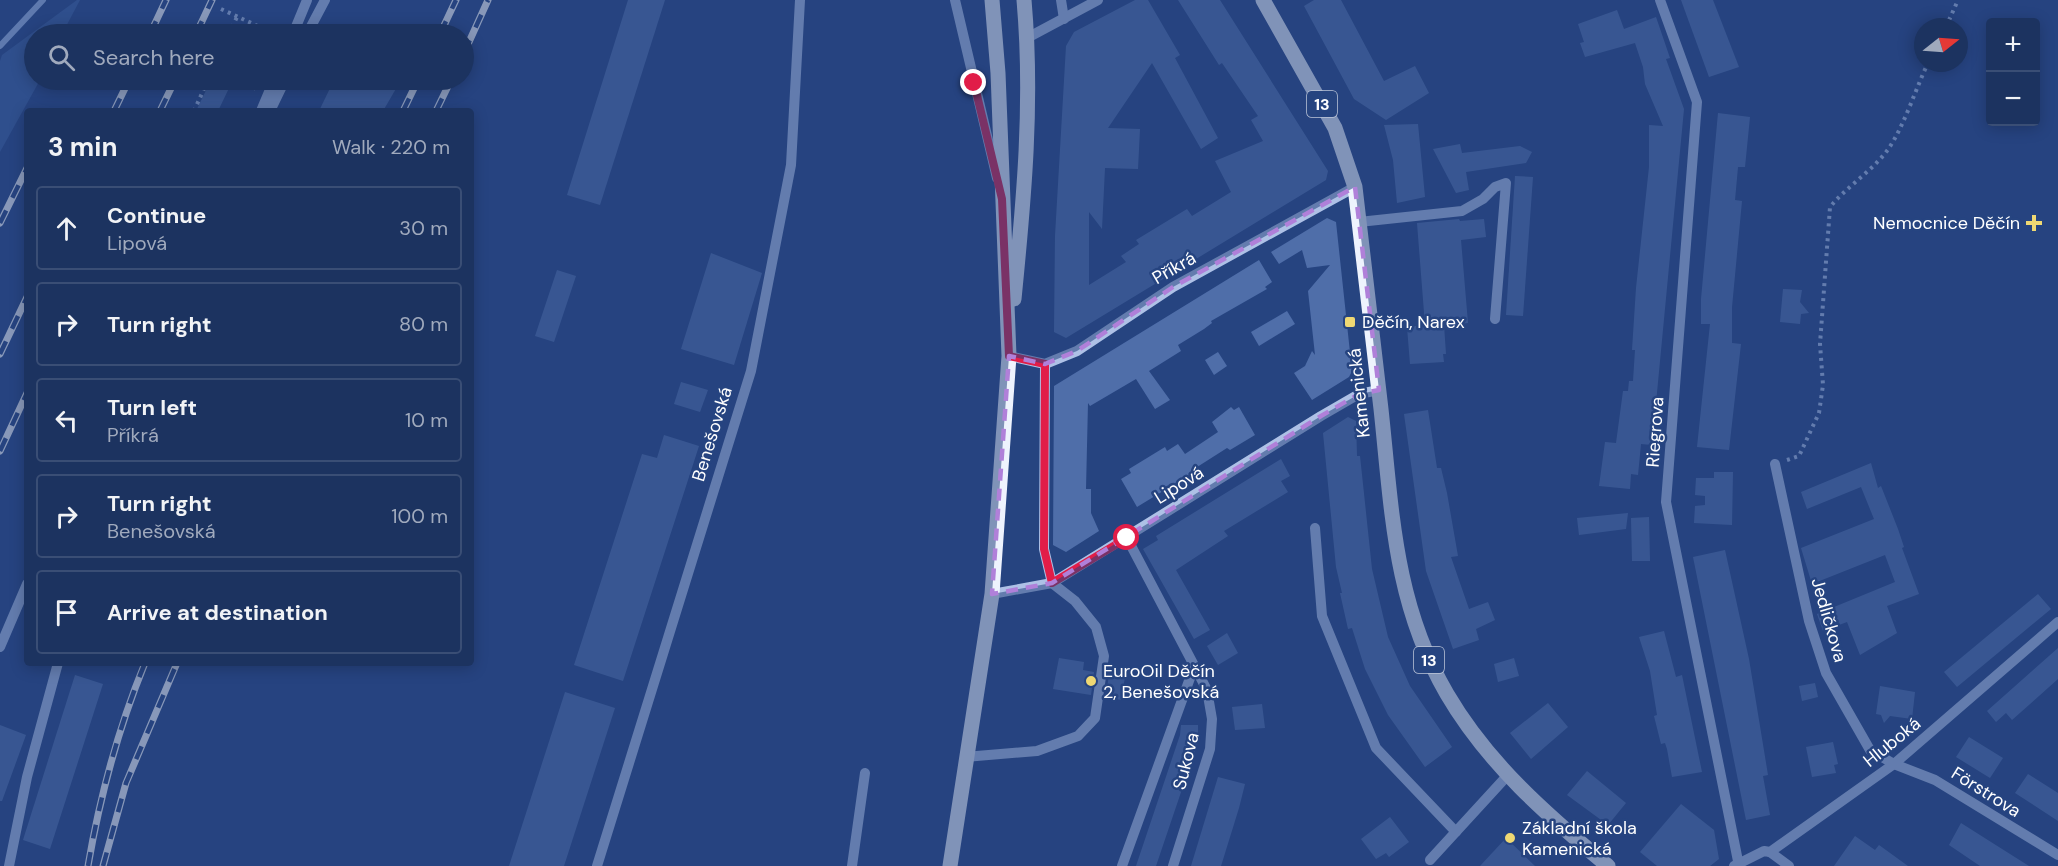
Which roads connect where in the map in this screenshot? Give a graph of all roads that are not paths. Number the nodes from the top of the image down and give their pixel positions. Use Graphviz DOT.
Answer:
graph roads {
  1 [pos="307,0"];
  2 [pos="325,0"];
  3 [pos="800,0"];
  4 [pos="955,0"];
  5 [pos="992,0"];
  6 [pos="1024,0"];
  7 [pos="1061,0"];
  8 [pos="1098,0"];
  9 [pos="1252,0"];
  10 [pos="1263,0"];
  11 [pos="1660,0"];
  12 [pos="1064,19"];
  13 [pos="297,24"];
  14 [pos="313,24"];
  15 [pos="1278,24"];
  16 [pos="1028,38"];
  17 [pos="270,90"];
  18 [pos="280,90"];
  19 [pos="262,108"];
  20 [pos="271,108"];
  21 [pos="1355,187"];
  22 [pos="1002,199"];
  23 [pos="1359,222"];
  24 [pos="1495,320"];
  25 [pos="1009,356"];
  26 [pos="1045,364"];
  27 [pos="1379,390"];
  28 [pos="1775,464"];
  29 [pos="1315,528"];
  30 [pos="1127,538"];
  31 [pos="1052,583"];
  32 [pos="24,591"];
  33 [pos="992,594"];
  34 [pos="2058,622"];
  35 [pos="0,648"];
  36 [pos="57,666"];
  37 [pos="1194,667"];
  38 [pos="965,757"];
  39 [pos="1894,764"];
  40 [pos="865,773"];
  41 [pos="1507,776"];
  42 [pos="1456,832"];
  43 [pos="1770,852"];
  44 [pos="2058,855"];
  45 [pos="1430,860"];
  46 [pos="1737,865"];
  47 [pos="9,866"];
  48 [pos="597,866"];
  49 [pos="852,866"];
  50 [pos="950,866"];
  51 [pos="1122,866"];
  52 [pos="1173,866"];
  53 [pos="1608,866"];
  54 [pos="1789,866"];
  1 -- 13 [label="street"];
  2 -- 14 [label="street"];
  3 -- 48 [label="street, Benešovská"];
  4 -- 22 [label="street"];
  5 -- 22 [label="main road"];
  6 -- 16 [label="main road"];
  7 -- 12 [label="street"];
  8 -- 12 [label="street"];
  9 -- 15 [label="main road, 13"];
  10 -- 15 [label="main road, Kamenická / 13"];
  11 -- 46 [label="street, Riegrova"];
  12 -- 16 [label="street"];
  15 -- 21 [label="main road, Kamenická / 13"];
  16 -- 25 [label="main road"];
  17 -- 19 [label="street"];
  18 -- 20 [label="street"];
  21 -- 23 [label="main road, Kamenická / 13"];
  21 -- 26 [label="street, Příkrá"];
  22 -- 25 [label="main road"];
  23 -- 24 [label="street"];
  23 -- 27 [label="main road, Kamenická / 13"];
  25 -- 26 [label="street"];
  25 -- 33 [label="main road"];
  26 -- 31 [label="street"];
  27 -- 30 [label="street, Lipová"];
  27 -- 41 [label="main road, Kamenická / 13"];
  28 -- 39 [label="street, Jedličkova"];
  29 -- 42 [label="street"];
  30 -- 31 [label="street, Lipová"];
  30 -- 37 [label="street, Sukova"];
  31 -- 33 [label="street, Lipová"];
  31 -- 38 [label="street"];
  32 -- 35 [label="street"];
  33 -- 38 [label="main road"];
  34 -- 39 [label="street, Hluboká"];
  36 -- 47 [label="street"];
  37 -- 51 [label="street"];
  37 -- 52 [label="street, Sukova"];
  38 -- 50 [label="main road"];
  39 -- 43 [label="street, Hluboká"];
  39 -- 44 [label="street, Förstrova"];
  40 -- 49 [label="street"];
  41 -- 42 [label="street"];
  41 -- 53 [label="main road, Kamenická / 13"];
  42 -- 45 [label="street"];
  43 -- 46 [label="street, Hluboká"];
  43 -- 54 [label="street"];
}
